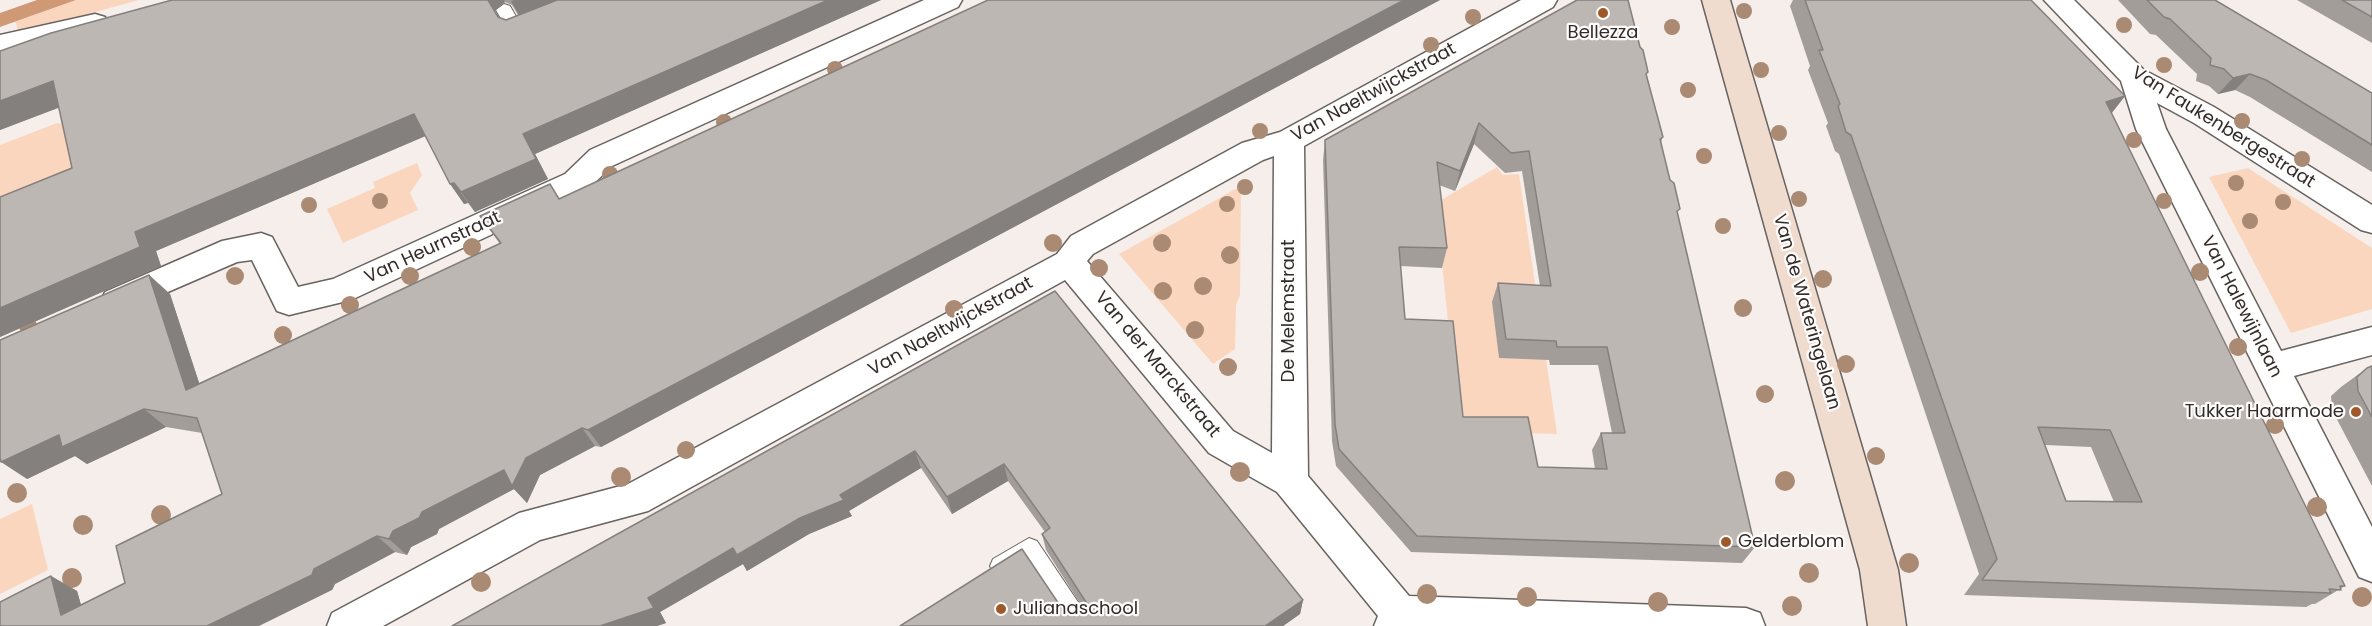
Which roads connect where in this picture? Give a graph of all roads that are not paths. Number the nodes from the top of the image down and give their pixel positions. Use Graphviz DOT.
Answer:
graph roads {
  1 [pos="948,0"];
  2 [pos="1543,0"];
  3 [pos="1716,0"];
  4 [pos="2058,0"];
  5 [pos="504,10"];
  6 [pos="119,18"];
  7 [pos="538,25"];
  8 [pos="0,45"];
  9 [pos="2134,77"];
  10 [pos="1289,141"];
  11 [pos="2372,221"];
  12 [pos="1068,262"];
  13 [pos="96,310"];
  14 [pos="2372,340"];
  15 [pos="2271,367"];
  16 [pos="1290,481"];
  17 [pos="2372,565"];
  18 [pos="981,578"];
  19 [pos="1397,620"];
  20 [pos="346,626"];
  21 [pos="1083,626"];
  22 [pos="1746,626"];
  23 [pos="1887,626"];
  1 -- 13 [label="street, Van Heurnstraat"];
  2 -- 10 [label="street, Van Naeltwijckstraat"];
  3 -- 23 [label="street, Van de Wateringelaan"];
  4 -- 9 [label="street, Van Faukenbergestraat"];
  5 -- 7 [label="lane"];
  6 -- 8 [label="street"];
  9 -- 11 [label="street, Van Faukenbergestraat"];
  9 -- 15 [label="street, Van Halewijnlaan"];
  10 -- 12 [label="street, Van Naeltwijckstraat"];
  10 -- 16 [label="street, De Melemstraat"];
  12 -- 16 [label="street, Van der Marckstraat"];
  12 -- 20 [label="street, Van Naeltwijckstraat"];
  14 -- 15 [label="street"];
  15 -- 17 [label="street, Van Halewijnlaan"];
  16 -- 19 [label="street, Van der Marckstraat"];
  18 -- 21 [label="lane"];
  19 -- 22 [label="street"];
}
